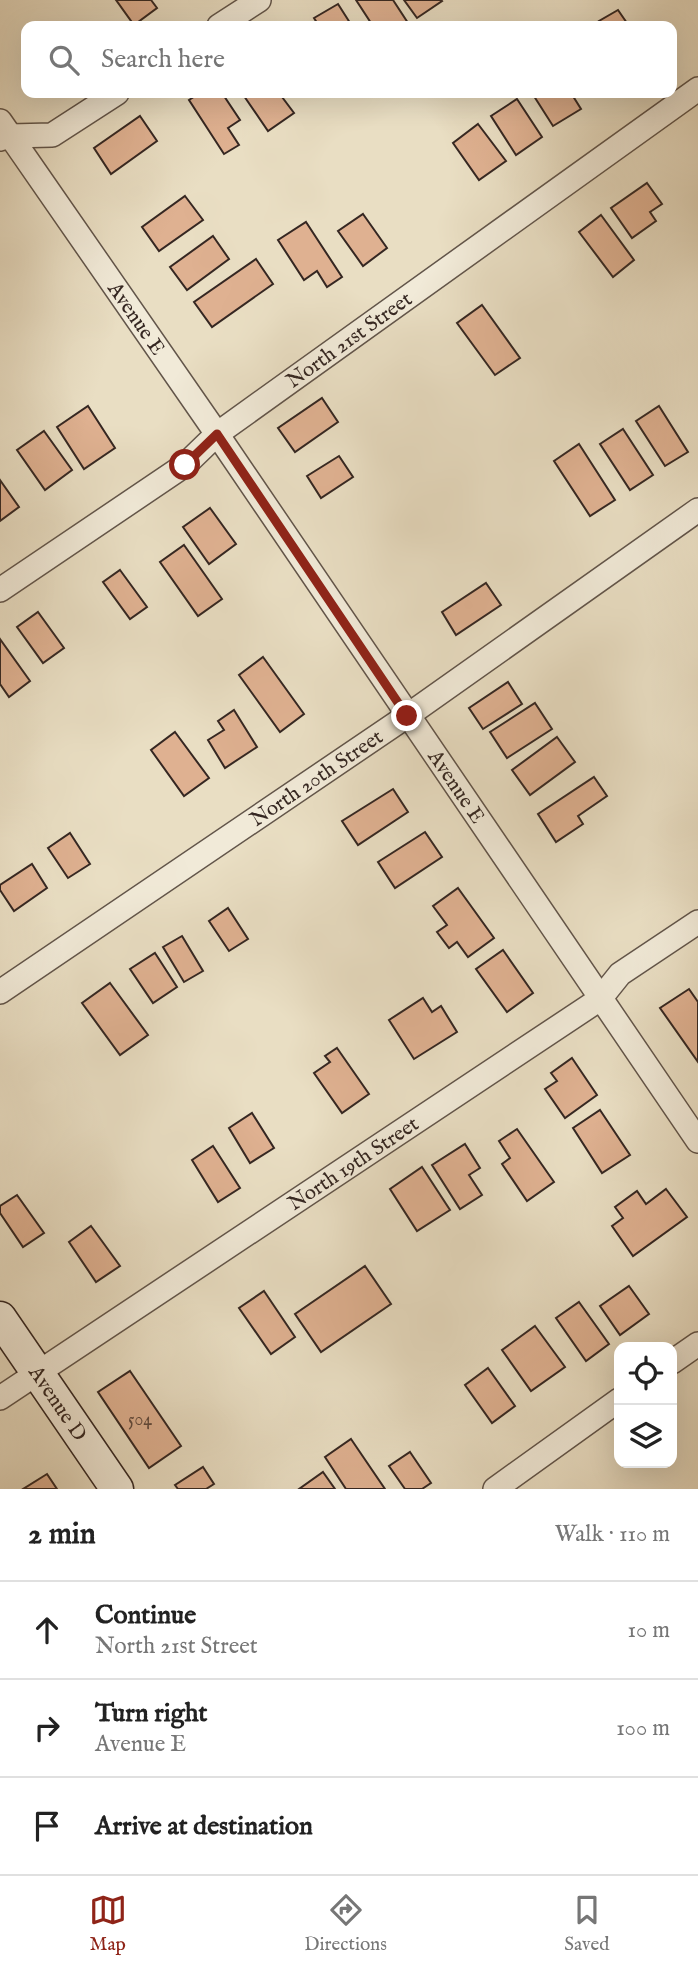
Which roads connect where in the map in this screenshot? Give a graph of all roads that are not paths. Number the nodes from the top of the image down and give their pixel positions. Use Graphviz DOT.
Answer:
graph roads {
  1 [pos="259,0"];
  2 [pos="227,21"];
  3 [pos="698,89"];
  4 [pos="109,98"];
  5 [pos="3,132"];
  6 [pos="217,434"];
  7 [pos="698,510"];
  8 [pos="0,590"];
  9 [pos="407,716"];
  10 [pos="698,922"];
  11 [pos="0,992"];
  12 [pos="600,999"];
  13 [pos="698,1141"];
  14 [pos="0,1318"];
  15 [pos="698,1343"];
  16 [pos="677,1358"];
  17 [pos="38,1373"];
  18 [pos="0,1398"];
  19 [pos="614,1404"];
  20 [pos="117,1489"];
  21 [pos="495,1489"];
  1 -- 2 [label="street"];
  3 -- 6 [label="street, North 21st Street"];
  4 -- 5 [label="street"];
  5 -- 6 [label="street, Avenue E"];
  6 -- 8 [label="street, North 21st Street"];
  6 -- 9 [label="street, Avenue E"];
  7 -- 9 [label="street, North 20th Street"];
  9 -- 11 [label="street, North 20th Street"];
  9 -- 12 [label="street, Avenue E"];
  10 -- 12 [label="street, North 19th Street"];
  12 -- 13 [label="street, Avenue E"];
  12 -- 17 [label="street, North 19th Street"];
  14 -- 17 [label="street, Avenue D"];
  15 -- 16 [label="street"];
  17 -- 18 [label="street, North 19th Street"];
  17 -- 20 [label="street, Avenue D"];
  19 -- 21 [label="street"];
}
